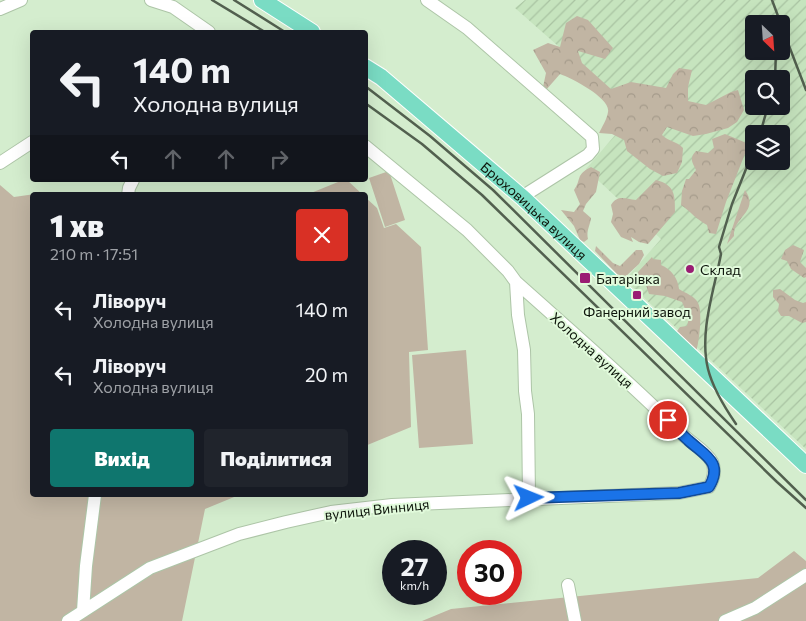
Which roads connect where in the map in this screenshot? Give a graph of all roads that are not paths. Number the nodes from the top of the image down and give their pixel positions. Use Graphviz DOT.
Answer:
graph roads {
  1 [pos="21,0"];
  2 [pos="151,0"];
  3 [pos="262,0"];
  4 [pos="426,0"];
  5 [pos="0,9"];
  6 [pos="206,30"];
  7 [pos="309,30"];
  8 [pos="368,69"];
  9 [pos="30,143"];
  10 [pos="368,148"];
  11 [pos="0,163"];
  12 [pos="523,198"];
  13 [pos="516,282"];
  14 [pos="806,465"];
  15 [pos="709,487"];
  16 [pos="95,497"];
  17 [pos="529,498"];
  18 [pos="806,575"];
  19 [pos="568,586"];
  20 [pos="83,611"];
  21 [pos="68,621"];
  22 [pos="575,621"];
  23 [pos="725,621"];
  1 -- 5 [label="street"];
  2 -- 6 [label="street"];
  3 -- 7 [label="main road"];
  4 -- 12 [label="street"];
  8 -- 12 [label="main road, Брюховицька вулиця"];
  9 -- 11 [label="street"];
  10 -- 13 [label="street, Холодна вулиця"];
  12 -- 14 [label="main road, Брюховицька вулиця"];
  13 -- 15 [label="street, Холодна вулиця"];
  13 -- 17 [label="street"];
  15 -- 17 [label="street, вулиця Винниця"];
  16 -- 20 [label="street"];
  17 -- 20 [label="street, вулиця Винниця"];
  18 -- 23 [label="street"];
  19 -- 22 [label="street"];
  20 -- 21 [label="street, вулиця Винниця"];
}
